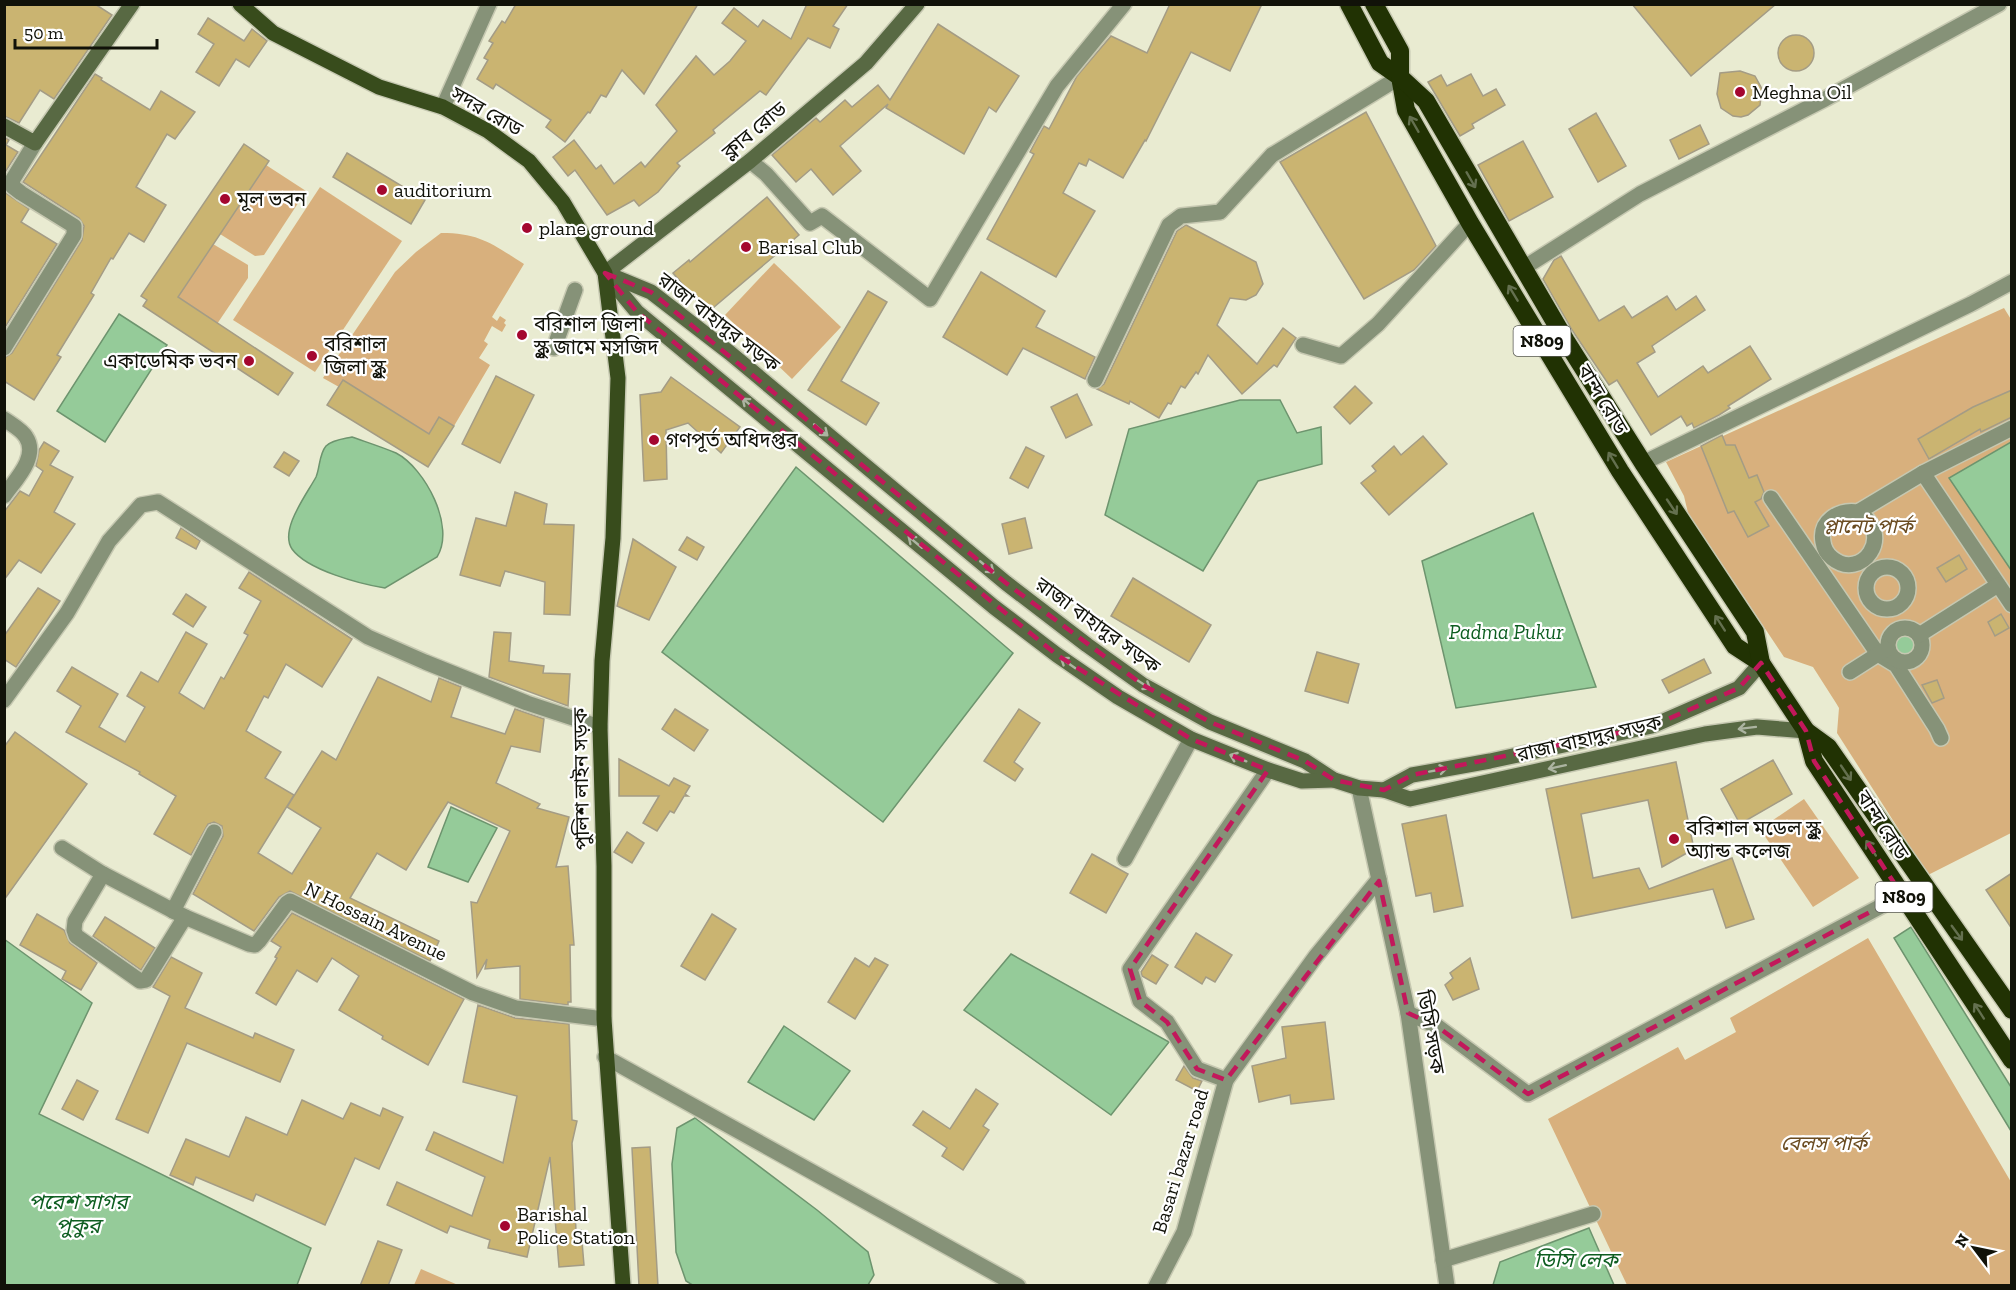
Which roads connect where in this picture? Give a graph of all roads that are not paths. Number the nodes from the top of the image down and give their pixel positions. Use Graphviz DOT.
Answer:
graph roads {
  1 [pos="132,4"];
  2 [pos="240,4"];
  3 [pos="489,4"];
  4 [pos="917,4"];
  5 [pos="1124,4"];
  6 [pos="1349,4"];
  7 [pos="1374,4"];
  8 [pos="1999,4"];
  9 [pos="1400,76"];
  10 [pos="443,107"];
  11 [pos="4,126"];
  12 [pos="35,143"];
  13 [pos="750,161"];
  14 [pos="1470,223"];
  15 [pos="1522,269"];
  16 [pos="605,273"];
  17 [pos="2012,282"];
  18 [pos="577,290"];
  19 [pos="1303,345"];
  20 [pos="4,348"];
  21 [pos="554,348"];
  22 [pos="1095,380"];
  23 [pos="4,419"];
  24 [pos="2012,428"];
  25 [pos="1642,463"];
  26 [pos="1923,473"];
  27 [pos="4,496"];
  28 [pos="1771,498"];
  29 [pos="1858,512"];
  30 [pos="1873,549"];
  31 [pos="1886,567"];
  32 [pos="1998,585"];
  33 [pos="1869,600"];
  34 [pos="2012,604"];
  35 [pos="1849,613"];
  36 [pos="1919,635"];
  37 [pos="1890,657"];
  38 [pos="1761,663"];
  39 [pos="1850,672"];
  40 [pos="4,700"];
  41 [pos="600,727"];
  42 [pos="1806,731"];
  43 [pos="1941,738"];
  44 [pos="1191,739"];
  45 [pos="1268,770"];
  46 [pos="1334,780"];
  47 [pos="1359,788"];
  48 [pos="1384,790"];
  49 [pos="214,832"];
  50 [pos="62,848"];
  51 [pos="1125,859"];
  52 [pos="103,874"];
  53 [pos="1378,879"];
  54 [pos="1902,895"];
  55 [pos="179,914"];
  56 [pos="2010,1005"];
  57 [pos="1408,1013"];
  58 [pos="604,1019"];
  59 [pos="605,1057"];
  60 [pos="2012,1060"];
  61 [pos="1226,1080"];
  62 [pos="1593,1214"];
  63 [pos="1443,1260"];
  64 [pos="622,1286"];
  65 [pos="1018,1286"];
  66 [pos="1156,1286"];
  67 [pos="1447,1286"];
  1 -- 12 [label="main road"];
  2 -- 10 [label="main road, সদর রোড"];
  3 -- 10 [label="street"];
  4 -- 13 [label="main road, ক্লাব রোড"];
  5 -- 13 [label="street"];
  6 -- 9 [label="highway, বান্দ রোড / N809"];
  7 -- 9 [label="highway, বান্দ রোড / N809"];
  8 -- 15 [label="street"];
  14 -- 9 [label="highway, বান্দ রোড / N809, one-way"];
  9 -- 15 [label="highway, বান্দ রোড / N809, one-way"];
  9 -- 22 [label="street"];
  10 -- 16 [label="main road, সদর রোড"];
  11 -- 12 [label="main road"];
  12 -- 20 [label="street"];
  13 -- 16 [label="main road, ক্লাব রোড"];
  14 -- 19 [label="street"];
  38 -- 14 [label="highway, বান্দ রোড / N809, one-way"];
  15 -- 25 [label="highway, বান্দ রোড / N809"];
  16 -- 41 [label="main road, পুলিশ লাইন সড়ক"];
  44 -- 16 [label="main road, রাজা বাহাদুর সড়ক, one-way"];
  16 -- 46 [label="main road, রাজা বাহাদুর সড়ক, one-way"];
  17 -- 25 [label="street"];
  18 -- 21 [label="street"];
  23 -- 27 [label="street"];
  24 -- 26 [label="street"];
  25 -- 38 [label="highway, বান্দ রোড / N809, one-way"];
  26 -- 29 [label="street"];
  26 -- 32 [label="street"];
  28 -- 35 [label="street"];
  29 -- 30 [label="street"];
  29 -- 30 [label="street"];
  30 -- 31 [label="street"];
  31 -- 33 [label="street"];
  31 -- 33 [label="street"];
  32 -- 34 [label="street"];
  32 -- 36 [label="street"];
  33 -- 35 [label="street"];
  35 -- 37 [label="street"];
  36 -- 37 [label="street"];
  36 -- 37 [label="street"];
  37 -- 39 [label="street"];
  37 -- 43 [label="street"];
  38 -- 42 [label="highway, বান্দ রোড / N809"];
  48 -- 38 [label="main road, রাজা বাহাদুর সড়ক, one-way"];
  40 -- 41 [label="street"];
  41 -- 58 [label="main road, পুলিশ লাইন সড়ক"];
  42 -- 48 [label="main road, রাজা বাহাদুর সড়ক, one-way"];
  54 -- 42 [label="highway, বান্দ রোড / N809, one-way"];
  42 -- 56 [label="highway, বান্দ রোড / N809, one-way"];
  45 -- 44 [label="main road, রাজা বাহাদুর সড়ক, one-way"];
  44 -- 51 [label="street"];
  45 -- 46 [label="main road, রাজা বাহাদুর সড়ক"];
  45 -- 61 [label="street"];
  46 -- 47 [label="main road, রাজা বাহাদুর সড়ক"];
  47 -- 48 [label="main road, রাজা বাহাদুর সড়ক"];
  47 -- 53 [label="street, ডিসি সড়ক"];
  49 -- 55 [label="street"];
  50 -- 52 [label="street, N Hossain Avenue"];
  52 -- 55 [label="street, N Hossain Avenue"];
  52 -- 55 [label="street"];
  53 -- 57 [label="street, ডিসি সড়ক"];
  53 -- 61 [label="street"];
  54 -- 57 [label="street"];
  60 -- 54 [label="highway, বান্দ রোড / N809, one-way"];
  55 -- 58 [label="street, N Hossain Avenue"];
  57 -- 63 [label="street, ডিসি সড়ক"];
  58 -- 59 [label="main road, পুলিশ লাইন সড়ক"];
  59 -- 64 [label="main road, পুলিশ লাইন সড়ক"];
  59 -- 65 [label="street"];
  61 -- 66 [label="street, Basari bazar road"];
  62 -- 63 [label="street"];
  63 -- 67 [label="street, ডিসি সড়ক"];
}
